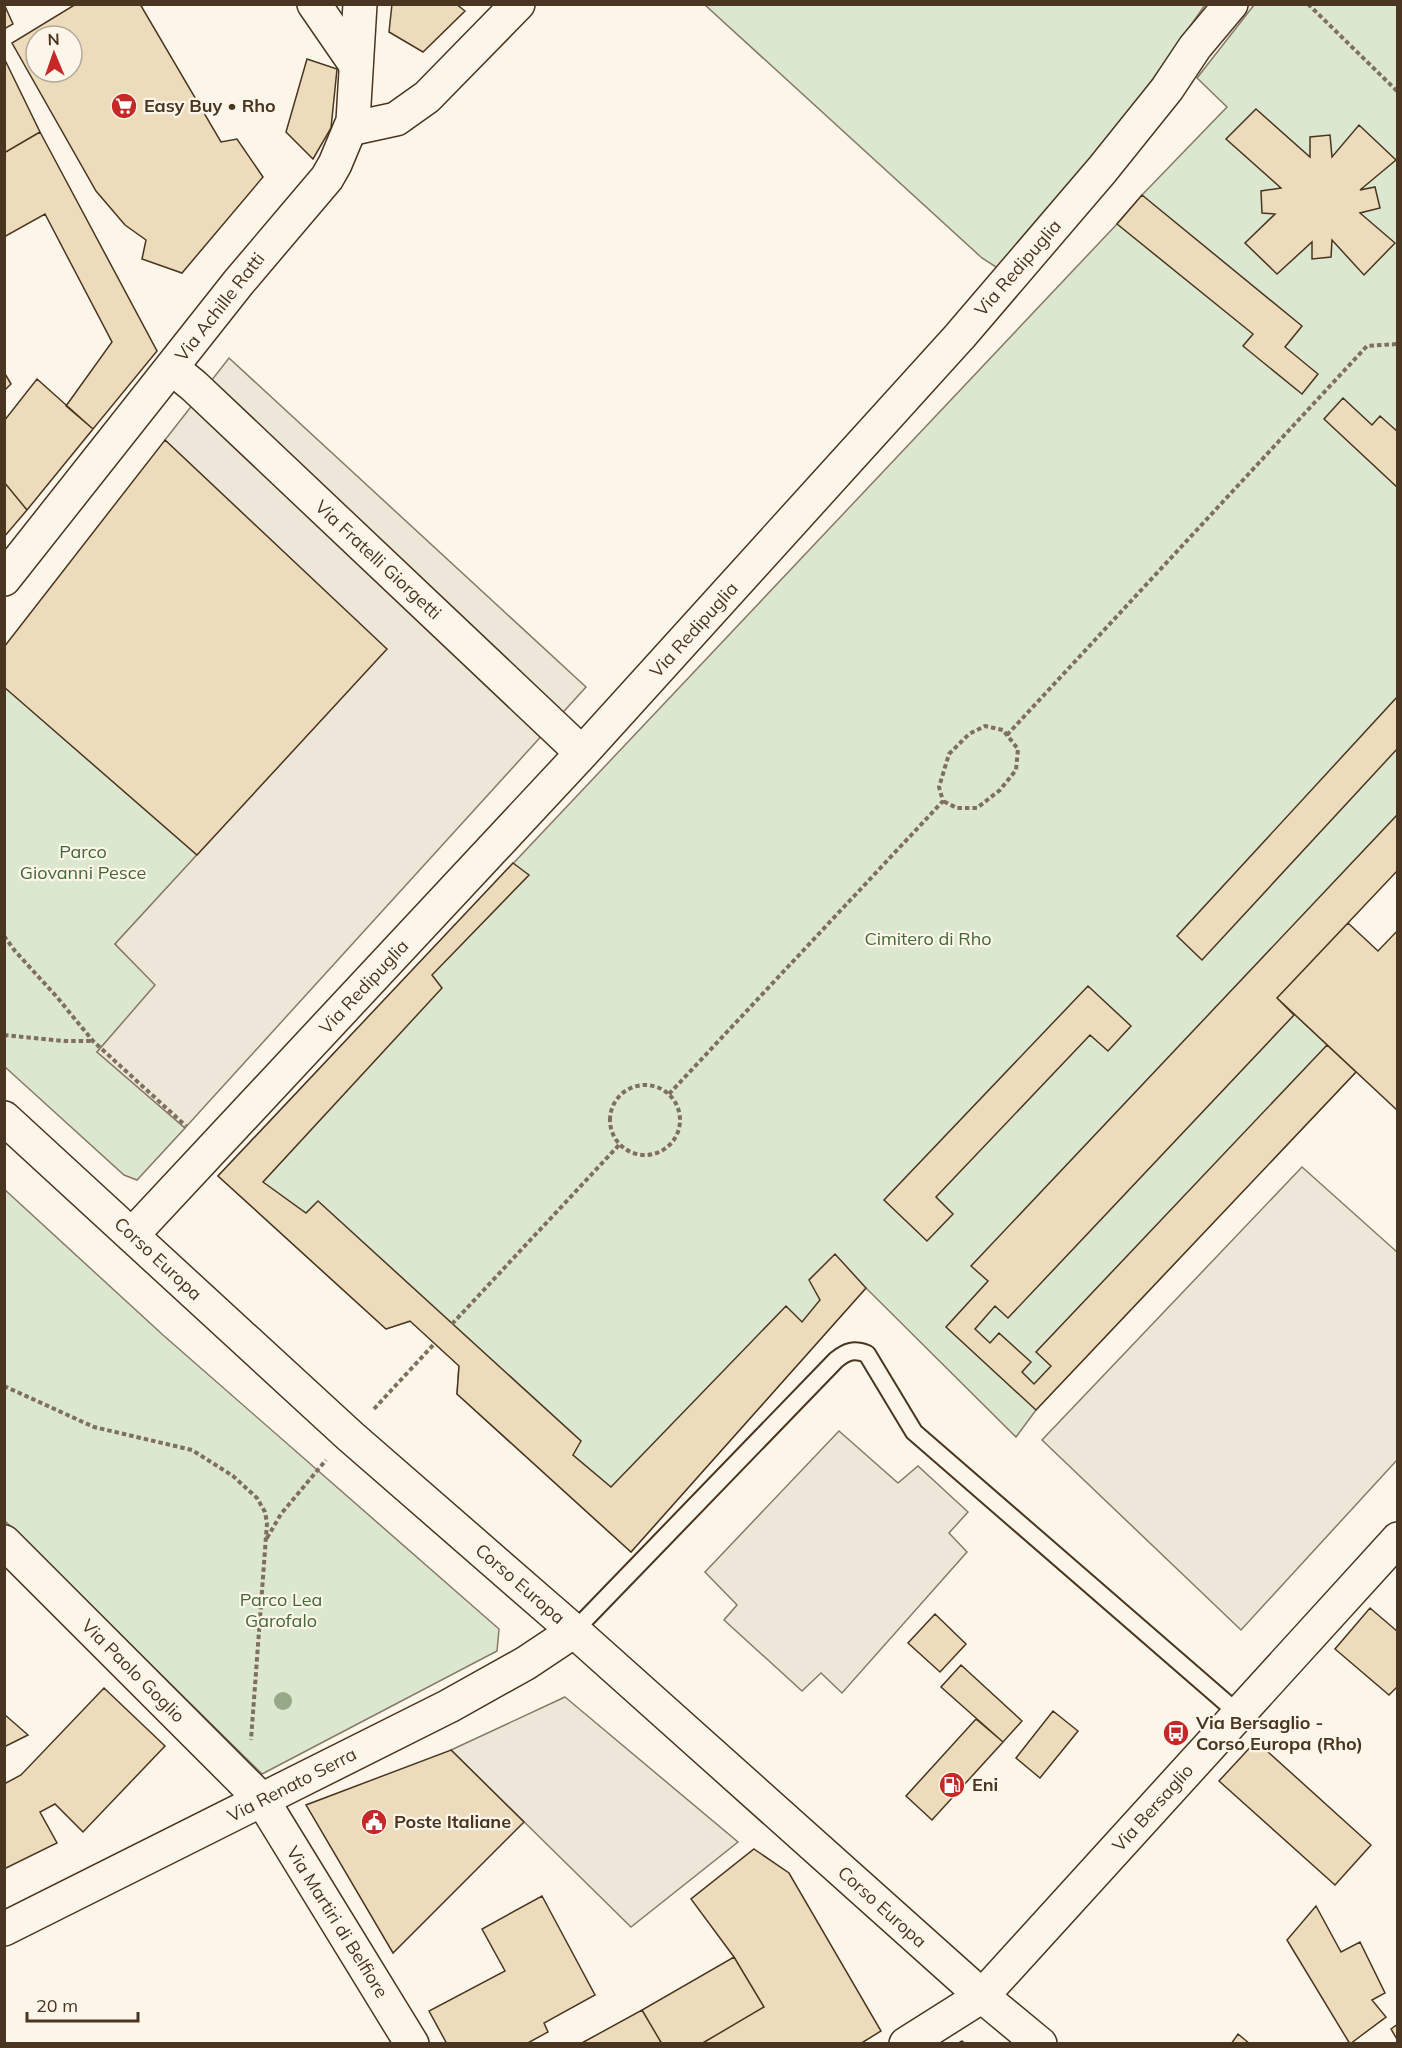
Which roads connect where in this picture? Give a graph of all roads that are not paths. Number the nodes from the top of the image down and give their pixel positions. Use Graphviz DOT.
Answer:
graph roads {
  1 [pos="314,4"];
  2 [pos="360,4"];
  3 [pos="518,4"];
  4 [pos="1230,4"];
  5 [pos="356,65"];
  6 [pos="350,129"];
  7 [pos="172,368"];
  8 [pos="4,579"];
  9 [pos="582,753"];
  10 [pos="4,1118"];
  11 [pos="132,1235"];
  12 [pos="1398,1539"];
  13 [pos="4,1542"];
  14 [pos="574,1631"];
  15 [pos="1239,1714"];
  16 [pos="255,1793"];
  17 [pos="4,1929"];
  18 [pos="982,1996"];
  19 [pos="412,2043"];
  20 [pos="906,2043"];
  21 [pos="1040,2043"];
  1 -- 5 [label="street"];
  2 -- 5 [label="street, Via Achille Ratti"];
  3 -- 6 [label="street"];
  4 -- 9 [label="street, Via Redipuglia"];
  5 -- 6 [label="street, Via Achille Ratti"];
  6 -- 7 [label="street, Via Achille Ratti"];
  7 -- 8 [label="street, Via Achille Ratti"];
  7 -- 9 [label="street, Via Fratelli Giorgetti"];
  9 -- 11 [label="street, Via Redipuglia"];
  10 -- 11 [label="street, Corso Europa"];
  11 -- 14 [label="street, Corso Europa"];
  12 -- 15 [label="street, Via Bersaglio"];
  13 -- 16 [label="street, Via Paolo Goglio"];
  14 -- 15 [label="lane"];
  14 -- 16 [label="street, Via Renato Serra"];
  14 -- 18 [label="street, Corso Europa"];
  15 -- 18 [label="street, Via Bersaglio"];
  16 -- 17 [label="street, Via Renato Serra"];
  16 -- 19 [label="street, Via Martiri di Belfiore"];
  18 -- 20 [label="street, Via Bersaglio"];
  18 -- 21 [label="street, Corso Europa"];
}
